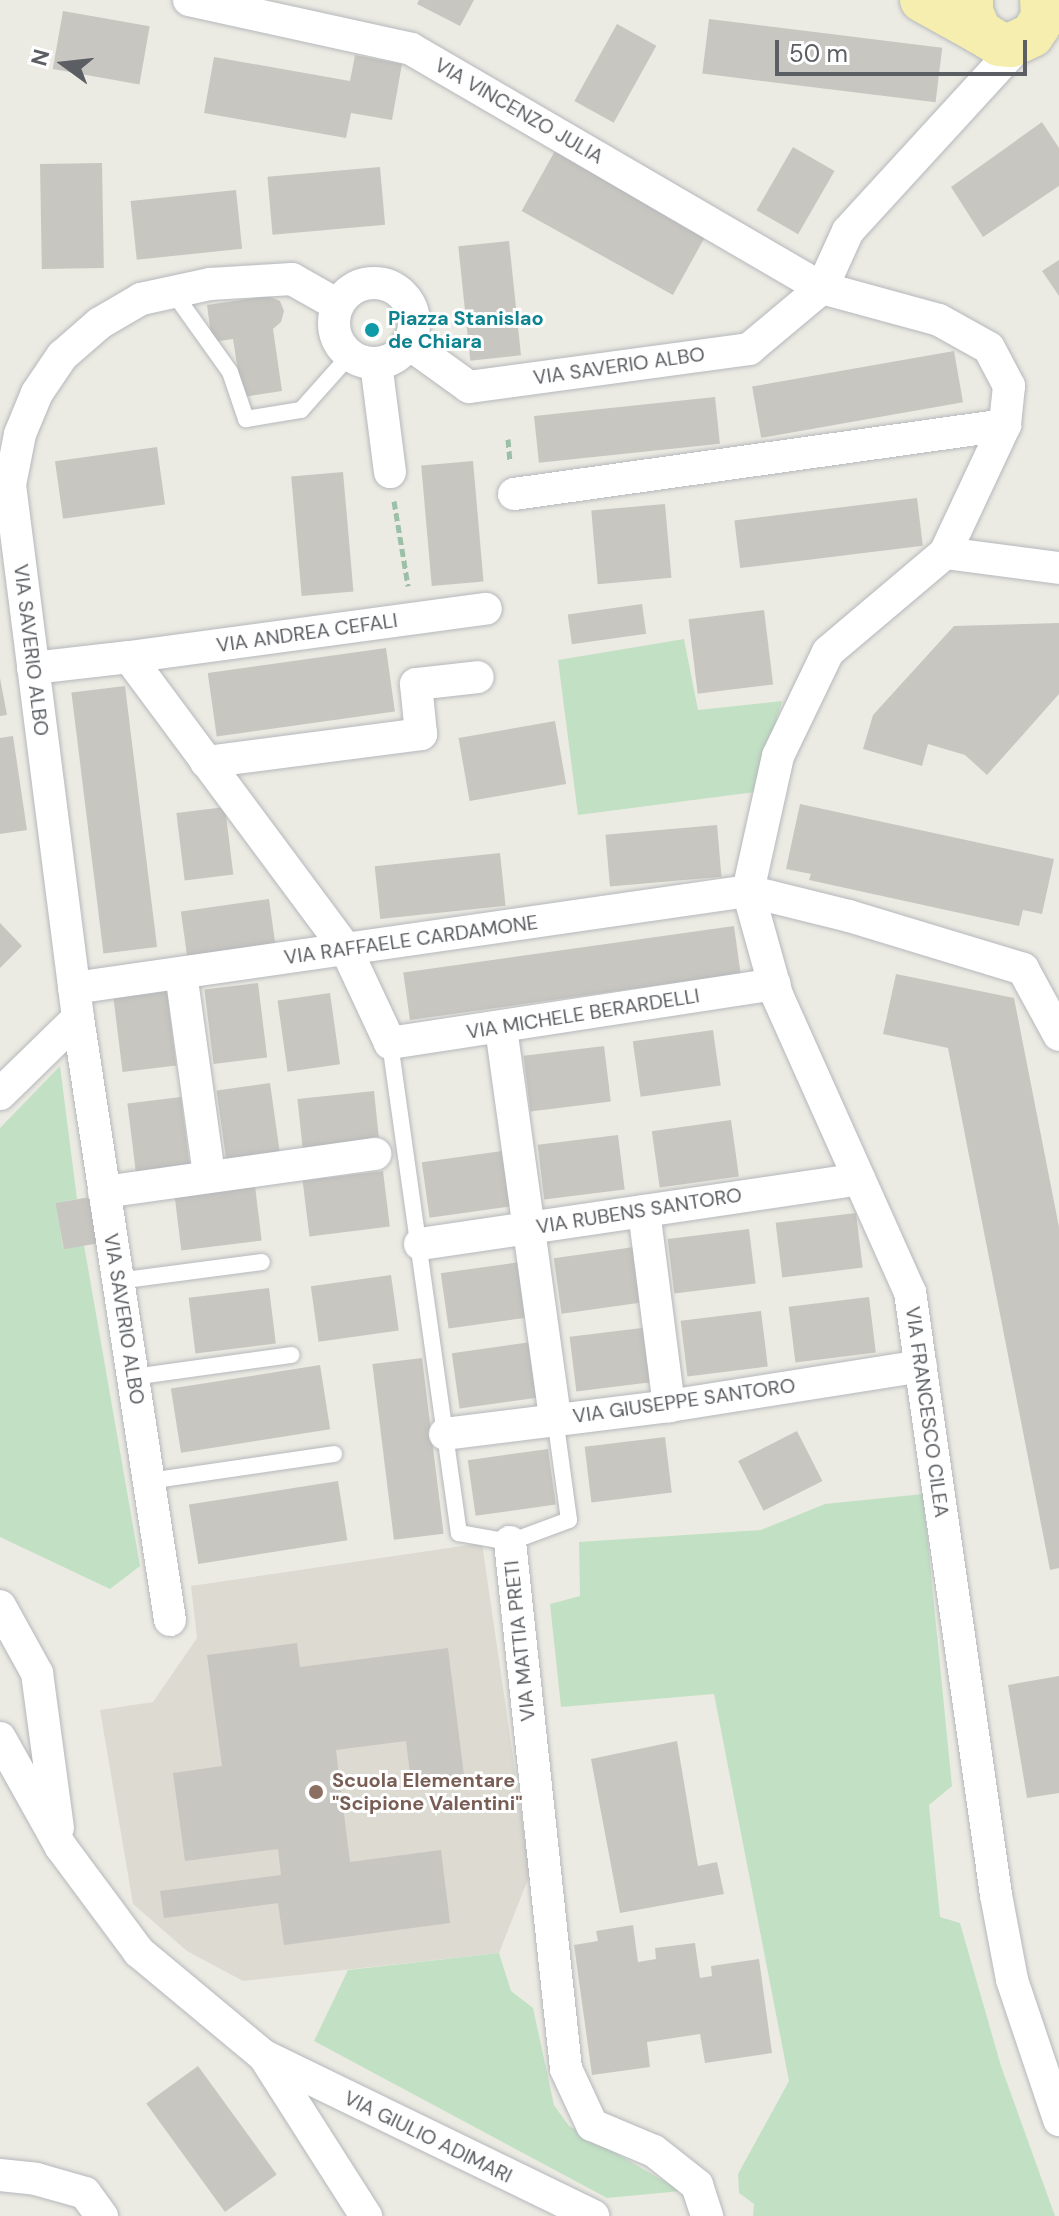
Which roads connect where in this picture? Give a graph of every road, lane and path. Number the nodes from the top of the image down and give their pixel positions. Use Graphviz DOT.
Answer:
graph roads {
  1 [pos="189,0"];
  2 [pos="922,0"];
  3 [pos="1013,25"];
  4 [pos="822,288"];
  5 [pos="173,292"];
  6 [pos="338,305"];
  7 [pos="408,343"];
  8 [pos="363,359"];
  9 [pos="1005,425"];
  10 [pos="390,472"];
  11 [pos="514,494"];
  12 [pos="945,553"];
  13 [pos="1059,568"];
  14 [pos="486,609"];
  15 [pos="413,619"];
  16 [pos="129,657"];
  17 [pos="33,668"];
  18 [pos="478,677"];
  19 [pos="206,762"];
  20 [pos="748,891"];
  21 [pos="346,949"];
  22 [pos="181,973"];
  23 [pos="775,984"];
  24 [pos="76,1003"];
  25 [pos="501,1028"];
  26 [pos="1059,1035"];
  27 [pos="390,1043"];
  28 [pos="0,1094"];
  29 [pos="375,1154"];
  30 [pos="209,1176"];
  31 [pos="859,1179"];
  32 [pos="104,1192"];
  33 [pos="644,1211"];
  34 [pos="527,1228"];
  35 [pos="420,1244"];
  36 [pos="262,1262"];
  37 [pos="118,1281"];
  38 [pos="291,1355"];
  39 [pos="921,1366"];
  40 [pos="133,1377"];
  41 [pos="669,1406"];
  42 [pos="555,1418"];
  43 [pos="445,1434"];
  44 [pos="334,1454"];
  45 [pos="149,1481"];
  46 [pos="510,1542"];
  47 [pos="0,1606"];
  48 [pos="170,1620"];
  49 [pos="0,1738"];
  50 [pos="61,1847"];
  51 [pos="264,2056"];
  52 [pos="1059,2120"];
  53 [pos="0,2175"];
  54 [pos="704,2215"];
  55 [pos="102,2216"];
  56 [pos="366,2216"];
  57 [pos="593,2216"];
  1 -- 4 [label="street, VIA VINCENZO JULIA"];
  2 -- 3 [label="main road"];
  3 -- 4 [label="street"];
  4 -- 7 [label="street, VIA SAVERIO ALBO"];
  4 -- 9 [label="street, VIA FRANCESCO CILEA"];
  5 -- 6 [label="street, VIA SAVERIO ALBO"];
  5 -- 8 [label="lane"];
  5 -- 17 [label="street, VIA SAVERIO ALBO"];
  6 -- 7 [label="street"];
  6 -- 8 [label="street"];
  7 -- 8 [label="street"];
  8 -- 10 [label="street"];
  9 -- 11 [label="street"];
  9 -- 12 [label="street, VIA FRANCESCO CILEA"];
  10 -- 15 [label="path"];
  12 -- 13 [label="street"];
  12 -- 20 [label="street, VIA FRANCESCO CILEA"];
  14 -- 15 [label="street, VIA ANDREA CEFALI"];
  15 -- 16 [label="street, VIA ANDREA CEFALI"];
  16 -- 17 [label="street, VIA ANDREA CEFALI"];
  16 -- 19 [label="street"];
  17 -- 24 [label="street, VIA SAVERIO ALBO"];
  18 -- 19 [label="street"];
  19 -- 21 [label="street"];
  20 -- 21 [label="street, VIA RAFFAELE CARDAMONE"];
  20 -- 23 [label="street, VIA FRANCESCO CILEA"];
  20 -- 26 [label="street"];
  21 -- 22 [label="street, VIA RAFFAELE CARDAMONE"];
  21 -- 27 [label="street"];
  22 -- 24 [label="street, VIA RAFFAELE CARDAMONE"];
  22 -- 30 [label="street"];
  23 -- 25 [label="street, VIA MICHELE BERARDELLI"];
  23 -- 31 [label="street, VIA FRANCESCO CILEA"];
  24 -- 28 [label="street"];
  24 -- 32 [label="street, VIA SAVERIO ALBO"];
  25 -- 27 [label="street, VIA MICHELE BERARDELLI"];
  25 -- 34 [label="street"];
  27 -- 35 [label="lane, VIA MATTIA PRETI"];
  29 -- 30 [label="street"];
  30 -- 32 [label="street"];
  31 -- 33 [label="street, VIA RUBENS SANTORO"];
  31 -- 39 [label="street, VIA FRANCESCO CILEA"];
  32 -- 37 [label="street, VIA SAVERIO ALBO"];
  33 -- 34 [label="street, VIA RUBENS SANTORO"];
  33 -- 41 [label="street"];
  34 -- 35 [label="street, VIA RUBENS SANTORO"];
  34 -- 42 [label="street"];
  35 -- 43 [label="lane, VIA MATTIA PRETI"];
  36 -- 37 [label="lane"];
  37 -- 40 [label="street, VIA SAVERIO ALBO"];
  38 -- 40 [label="lane"];
  39 -- 41 [label="street, VIA GIUSEPPE SANTORO"];
  39 -- 52 [label="street, VIA FRANCESCO CILEA"];
  40 -- 45 [label="street, VIA SAVERIO ALBO"];
  41 -- 42 [label="street, VIA GIUSEPPE SANTORO"];
  42 -- 43 [label="street, VIA GIUSEPPE SANTORO"];
  42 -- 46 [label="lane"];
  43 -- 46 [label="lane, VIA MATTIA PRETI"];
  44 -- 45 [label="lane"];
  45 -- 48 [label="street, VIA SAVERIO ALBO"];
  46 -- 54 [label="street, VIA MATTIA PRETI"];
  47 -- 50 [label="street"];
  49 -- 50 [label="street"];
  50 -- 51 [label="street"];
  51 -- 56 [label="street"];
  51 -- 57 [label="street, VIA GIULIO ADIMARI"];
  53 -- 55 [label="street"];
}
